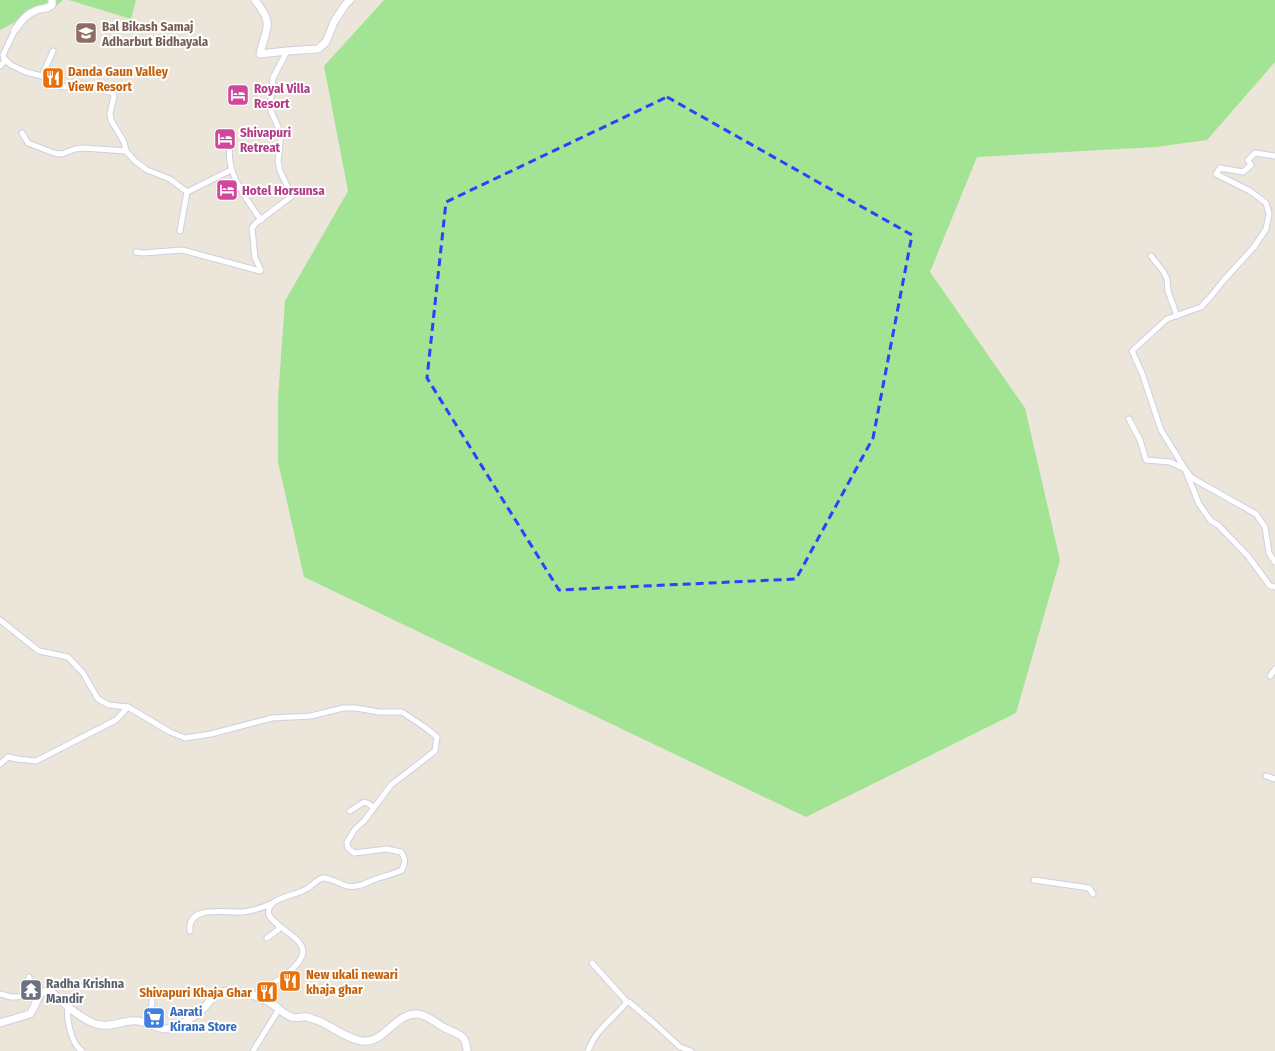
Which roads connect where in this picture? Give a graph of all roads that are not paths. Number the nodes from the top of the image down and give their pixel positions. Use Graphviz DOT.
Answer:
graph roads {
  1 [pos="52,0"];
  2 [pos="256,0"];
  3 [pos="350,0"];
  4 [pos="15,30"];
  5 [pos="287,50"];
  6 [pos="53,51"];
  7 [pos="6,60"];
  8 [pos="0,66"];
  9 [pos="42,76"];
  10 [pos="22,133"];
  11 [pos="231,140"];
  12 [pos="126,151"];
  13 [pos="1275,156"];
  14 [pos="231,170"];
  15 [pos="187,192"];
  16 [pos="261,220"];
  17 [pos="180,231"];
  18 [pos="136,252"];
  19 [pos="1152,256"];
  20 [pos="1177,316"];
  21 [pos="1130,419"];
  22 [pos="1185,470"];
  23 [pos="1275,562"];
  24 [pos="1275,587"];
  25 [pos="0,620"];
  26 [pos="1275,669"];
  27 [pos="1270,676"];
  28 [pos="128,707"];
  29 [pos="0,764"];
  30 [pos="1266,776"];
  31 [pos="1275,779"];
  32 [pos="374,808"];
  33 [pos="350,811"];
  34 [pos="1034,880"];
  35 [pos="1093,894"];
  36 [pos="273,903"];
  37 [pos="279,926"];
  38 [pos="190,931"];
  39 [pos="267,938"];
  40 [pos="592,963"];
  41 [pos="29,977"];
  42 [pos="0,994"];
  43 [pos="40,994"];
  44 [pos="253,996"];
  45 [pos="152,1001"];
  46 [pos="627,1002"];
  47 [pos="68,1006"];
  48 [pos="279,1009"];
  49 [pos="0,1023"];
  50 [pos="149,1024"];
  51 [pos="82,1051"];
  52 [pos="253,1051"];
  53 [pos="467,1051"];
  54 [pos="588,1051"];
  55 [pos="691,1051"];
  1 -- 4 [label="street"];
  2 -- 5 [label="street"];
  3 -- 5 [label="street"];
  4 -- 7 [label="street"];
  5 -- 16 [label="street"];
  6 -- 9 [label="street"];
  7 -- 8 [label="street"];
  7 -- 9 [label="street"];
  9 -- 12 [label="street"];
  10 -- 12 [label="street"];
  11 -- 14 [label="street"];
  12 -- 15 [label="street"];
  13 -- 20 [label="street"];
  14 -- 15 [label="street"];
  14 -- 16 [label="street"];
  15 -- 17 [label="street"];
  16 -- 18 [label="street"];
  19 -- 20 [label="street"];
  20 -- 22 [label="street"];
  21 -- 22 [label="street"];
  22 -- 23 [label="street"];
  22 -- 24 [label="street"];
  25 -- 28 [label="street"];
  26 -- 27 [label="street"];
  28 -- 29 [label="street"];
  28 -- 32 [label="street"];
  30 -- 31 [label="street"];
  32 -- 33 [label="street"];
  32 -- 36 [label="street"];
  34 -- 35 [label="street"];
  36 -- 37 [label="street"];
  36 -- 38 [label="street"];
  37 -- 39 [label="street"];
  37 -- 44 [label="street"];
  40 -- 46 [label="street"];
  41 -- 43 [label="street"];
  42 -- 43 [label="street"];
  43 -- 47 [label="street"];
  43 -- 49 [label="street"];
  44 -- 48 [label="street"];
  44 -- 50 [label="street"];
  45 -- 50 [label="street"];
  46 -- 54 [label="street"];
  46 -- 55 [label="street"];
  47 -- 50 [label="street"];
  47 -- 51 [label="street"];
  48 -- 52 [label="street"];
  48 -- 53 [label="street"];
}
